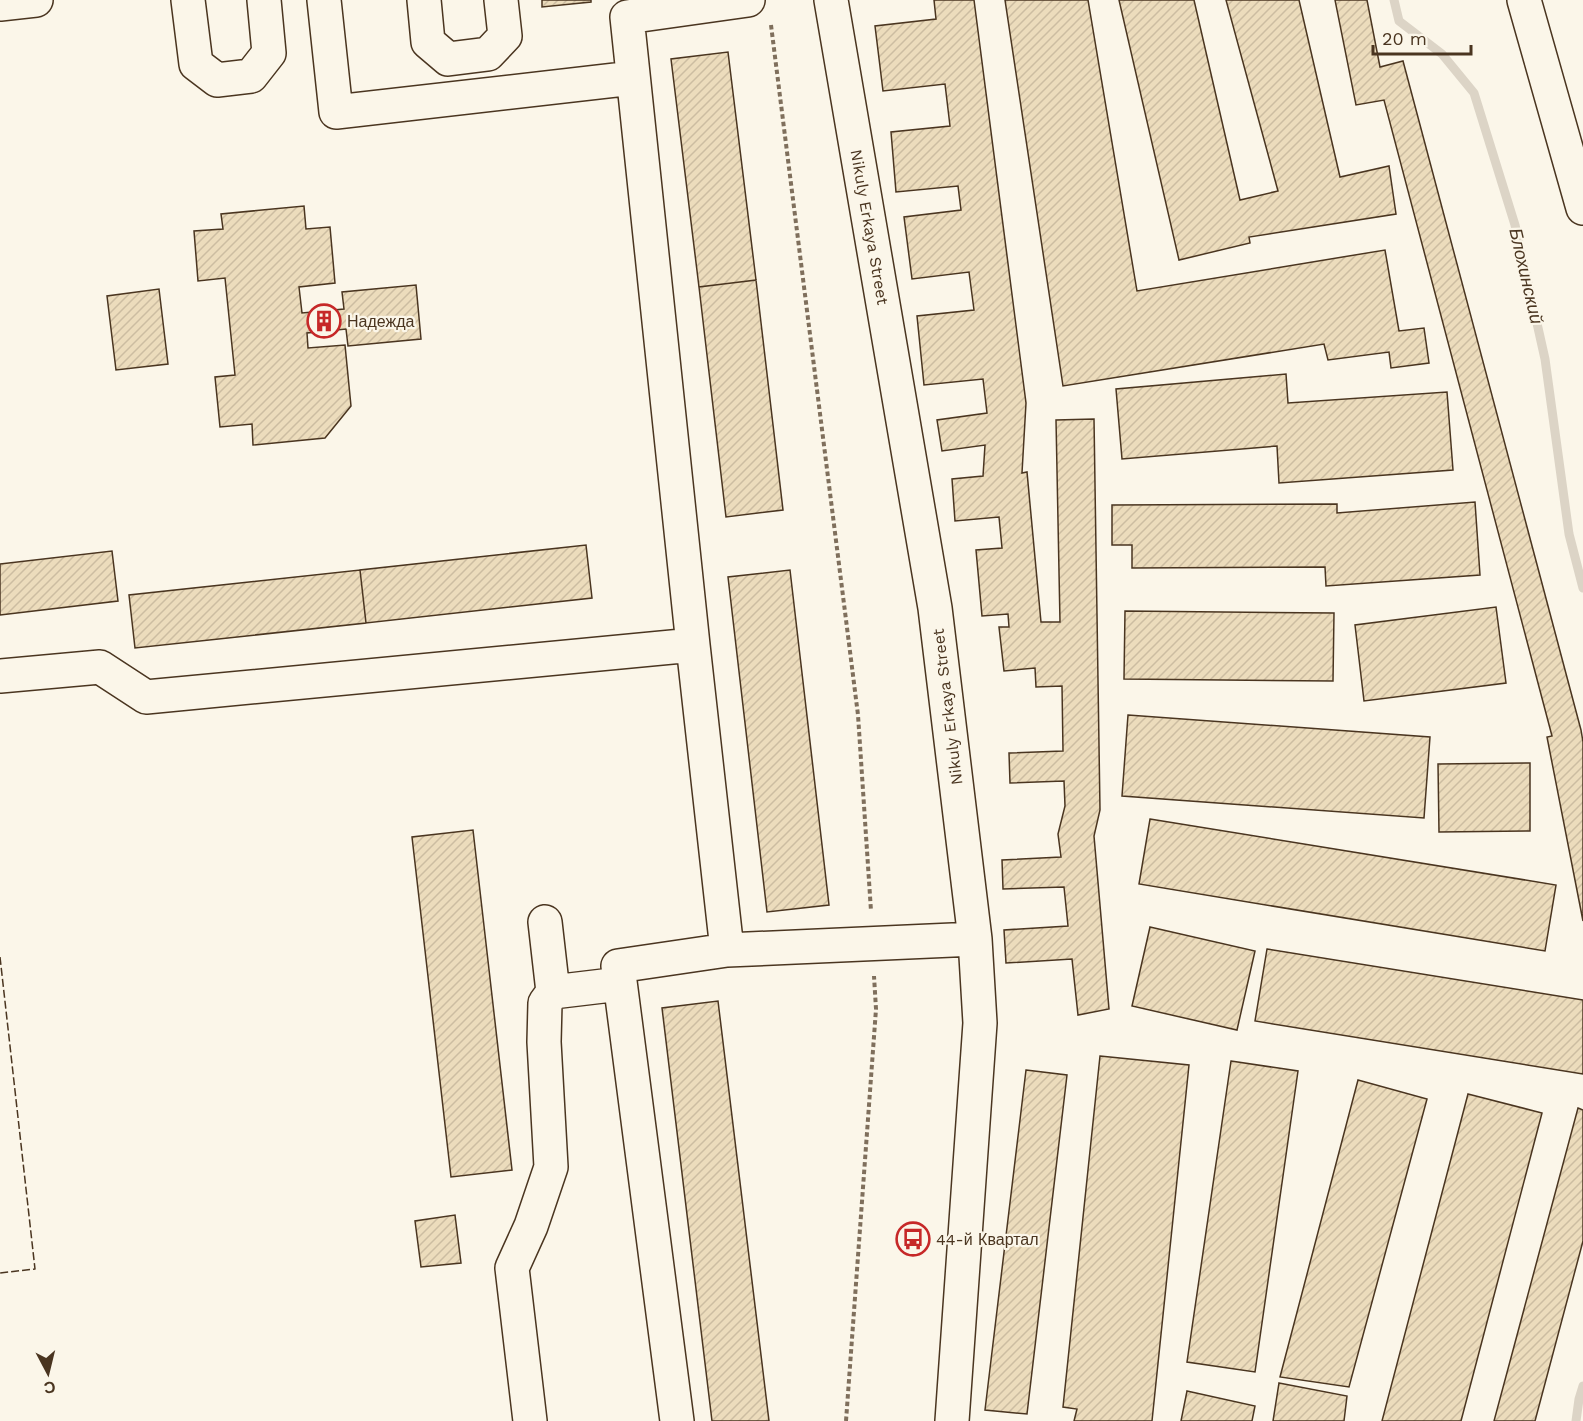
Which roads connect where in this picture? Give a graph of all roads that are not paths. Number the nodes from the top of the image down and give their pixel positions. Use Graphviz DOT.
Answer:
graph roads {
  1 [pos="36,0"];
  2 [pos="188,0"];
  3 [pos="264,0"];
  4 [pos="324,0"];
  5 [pos="424,0"];
  6 [pos="501,0"];
  7 [pos="748,0"];
  8 [pos="831,0"];
  9 [pos="1524,0"];
  10 [pos="0,4"];
  11 [pos="633,78"];
  12 [pos="1583,208"];
  13 [pos="693,645"];
  14 [pos="0,676"];
  15 [pos="545,922"];
  16 [pos="975,939"];
  17 [pos="727,950"];
  18 [pos="621,984"];
  19 [pos="553,992"];
  20 [pos="530,1421"];
  21 [pos="677,1421"];
  22 [pos="952,1421"];
  1 -- 10 [label="street"];
  2 -- 3 [label="street"];
  4 -- 11 [label="street"];
  5 -- 6 [label="street"];
  7 -- 11 [label="street"];
  8 -- 16 [label="street, Nikuly Erkaya Street"];
  9 -- 12 [label="street"];
  11 -- 13 [label="street"];
  13 -- 14 [label="street"];
  13 -- 17 [label="street"];
  15 -- 19 [label="street"];
  16 -- 17 [label="street"];
  16 -- 22 [label="street, Nikuly Erkaya Street"];
  17 -- 18 [label="street"];
  18 -- 19 [label="street"];
  18 -- 21 [label="street"];
  19 -- 20 [label="street"];
}
